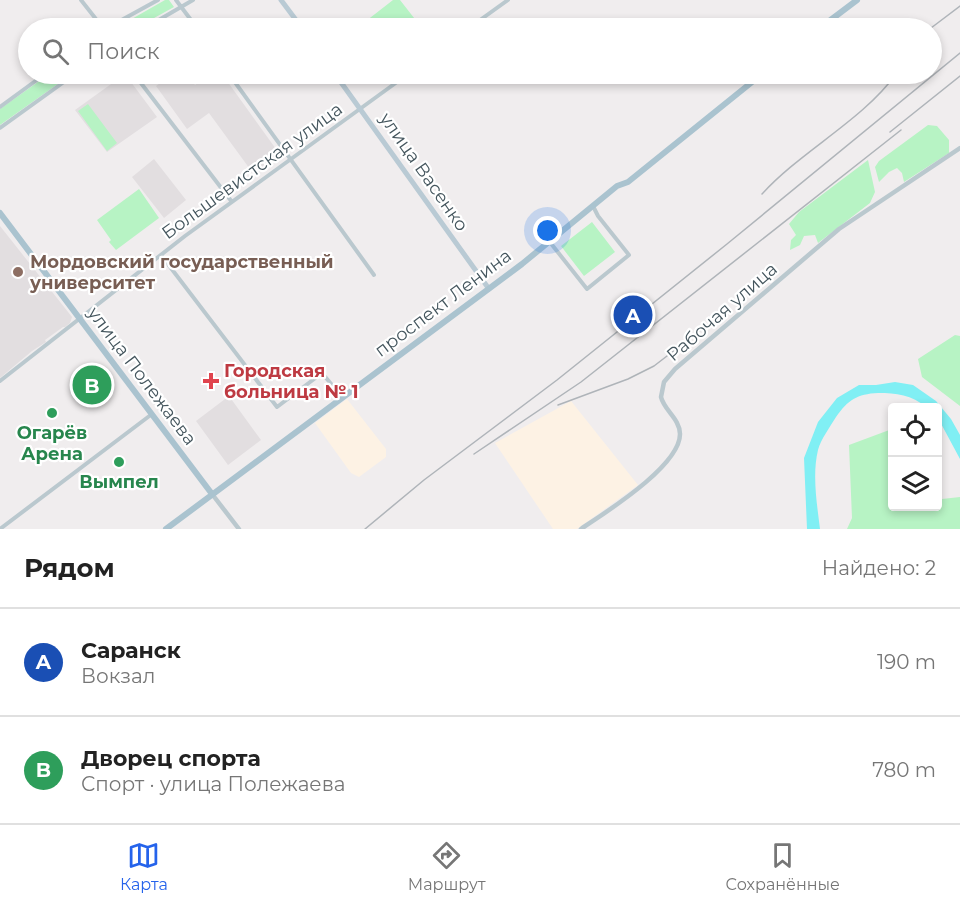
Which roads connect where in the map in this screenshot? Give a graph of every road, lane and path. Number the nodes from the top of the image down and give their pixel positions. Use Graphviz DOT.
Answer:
graph roads {
  1 [pos="81,0"];
  2 [pos="158,0"];
  3 [pos="176,0"];
  4 [pos="193,0"];
  5 [pos="281,0"];
  6 [pos="508,0"];
  7 [pos="857,0"];
  8 [pos="182,8"];
  9 [pos="96,18"];
  10 [pos="124,18"];
  11 [pos="164,18"];
  12 [pos="190,18"];
  13 [pos="294,18"];
  14 [pos="483,18"];
  15 [pos="833,18"];
  16 [pos="31,84"];
  17 [pos="61,84"];
  18 [pos="142,84"];
  19 [pos="237,84"];
  20 [pos="342,84"];
  21 [pos="394,84"];
  22 [pos="750,84"];
  23 [pos="0,107"];
  24 [pos="360,108"];
  25 [pos="0,128"];
  26 [pos="960,148"];
  27 [pos="291,159"];
  28 [pos="232,202"];
  29 [pos="593,205"];
  30 [pos="0,213"];
  31 [pos="549,241"];
  32 [pos="161,255"];
  33 [pos="374,275"];
  34 [pos="489,289"];
  35 [pos="80,319"];
  36 [pos="0,381"];
  37 [pos="342,397"];
  38 [pos="152,414"];
  39 [pos="212,494"];
  40 [pos="3,528"];
  41 [pos="166,529"];
  42 [pos="239,529"];
  43 [pos="581,529"];
  1 -- 9 [label="street"];
  2 -- 10 [label="street"];
  3 -- 8 [label="street"];
  4 -- 8 [label="street"];
  5 -- 13 [label="main road"];
  6 -- 14 [label="street"];
  7 -- 15 [label="main road"];
  8 -- 11 [label="street"];
  8 -- 12 [label="street"];
  16 -- 23 [label="street"];
  17 -- 25 [label="street"];
  18 -- 28 [label="street"];
  19 -- 27 [label="street"];
  20 -- 24 [label="main road, улица Васенко"];
  21 -- 24 [label="street, Большевистская улица"];
  22 -- 29 [label="main road, проспект Ленина"];
  24 -- 27 [label="street, Большевистская улица"];
  24 -- 34 [label="main road, улица Васенко"];
  26 -- 43 [label="street, Рабочая улица"];
  27 -- 28 [label="street, Большевистская улица"];
  27 -- 33 [label="street"];
  28 -- 32 [label="street, Большевистская улица"];
  29 -- 31 [label="main road, проспект Ленина"];
  29 -- 31 [label="street"];
  30 -- 35 [label="main road, улица Полежаева"];
  31 -- 34 [label="main road, проспект Ленина"];
  32 -- 35 [label="street, Большевистская улица"];
  32 -- 37 [label="street"];
  34 -- 37 [label="main road, проспект Ленина"];
  35 -- 36 [label="street, Большевистская улица"];
  35 -- 38 [label="main road, улица Полежаева"];
  37 -- 39 [label="main road, проспект Ленина"];
  38 -- 39 [label="main road, улица Полежаева"];
  38 -- 40 [label="street"];
  39 -- 41 [label="main road, проспект Ленина"];
  39 -- 42 [label="street, улица Полежаева"];
}
